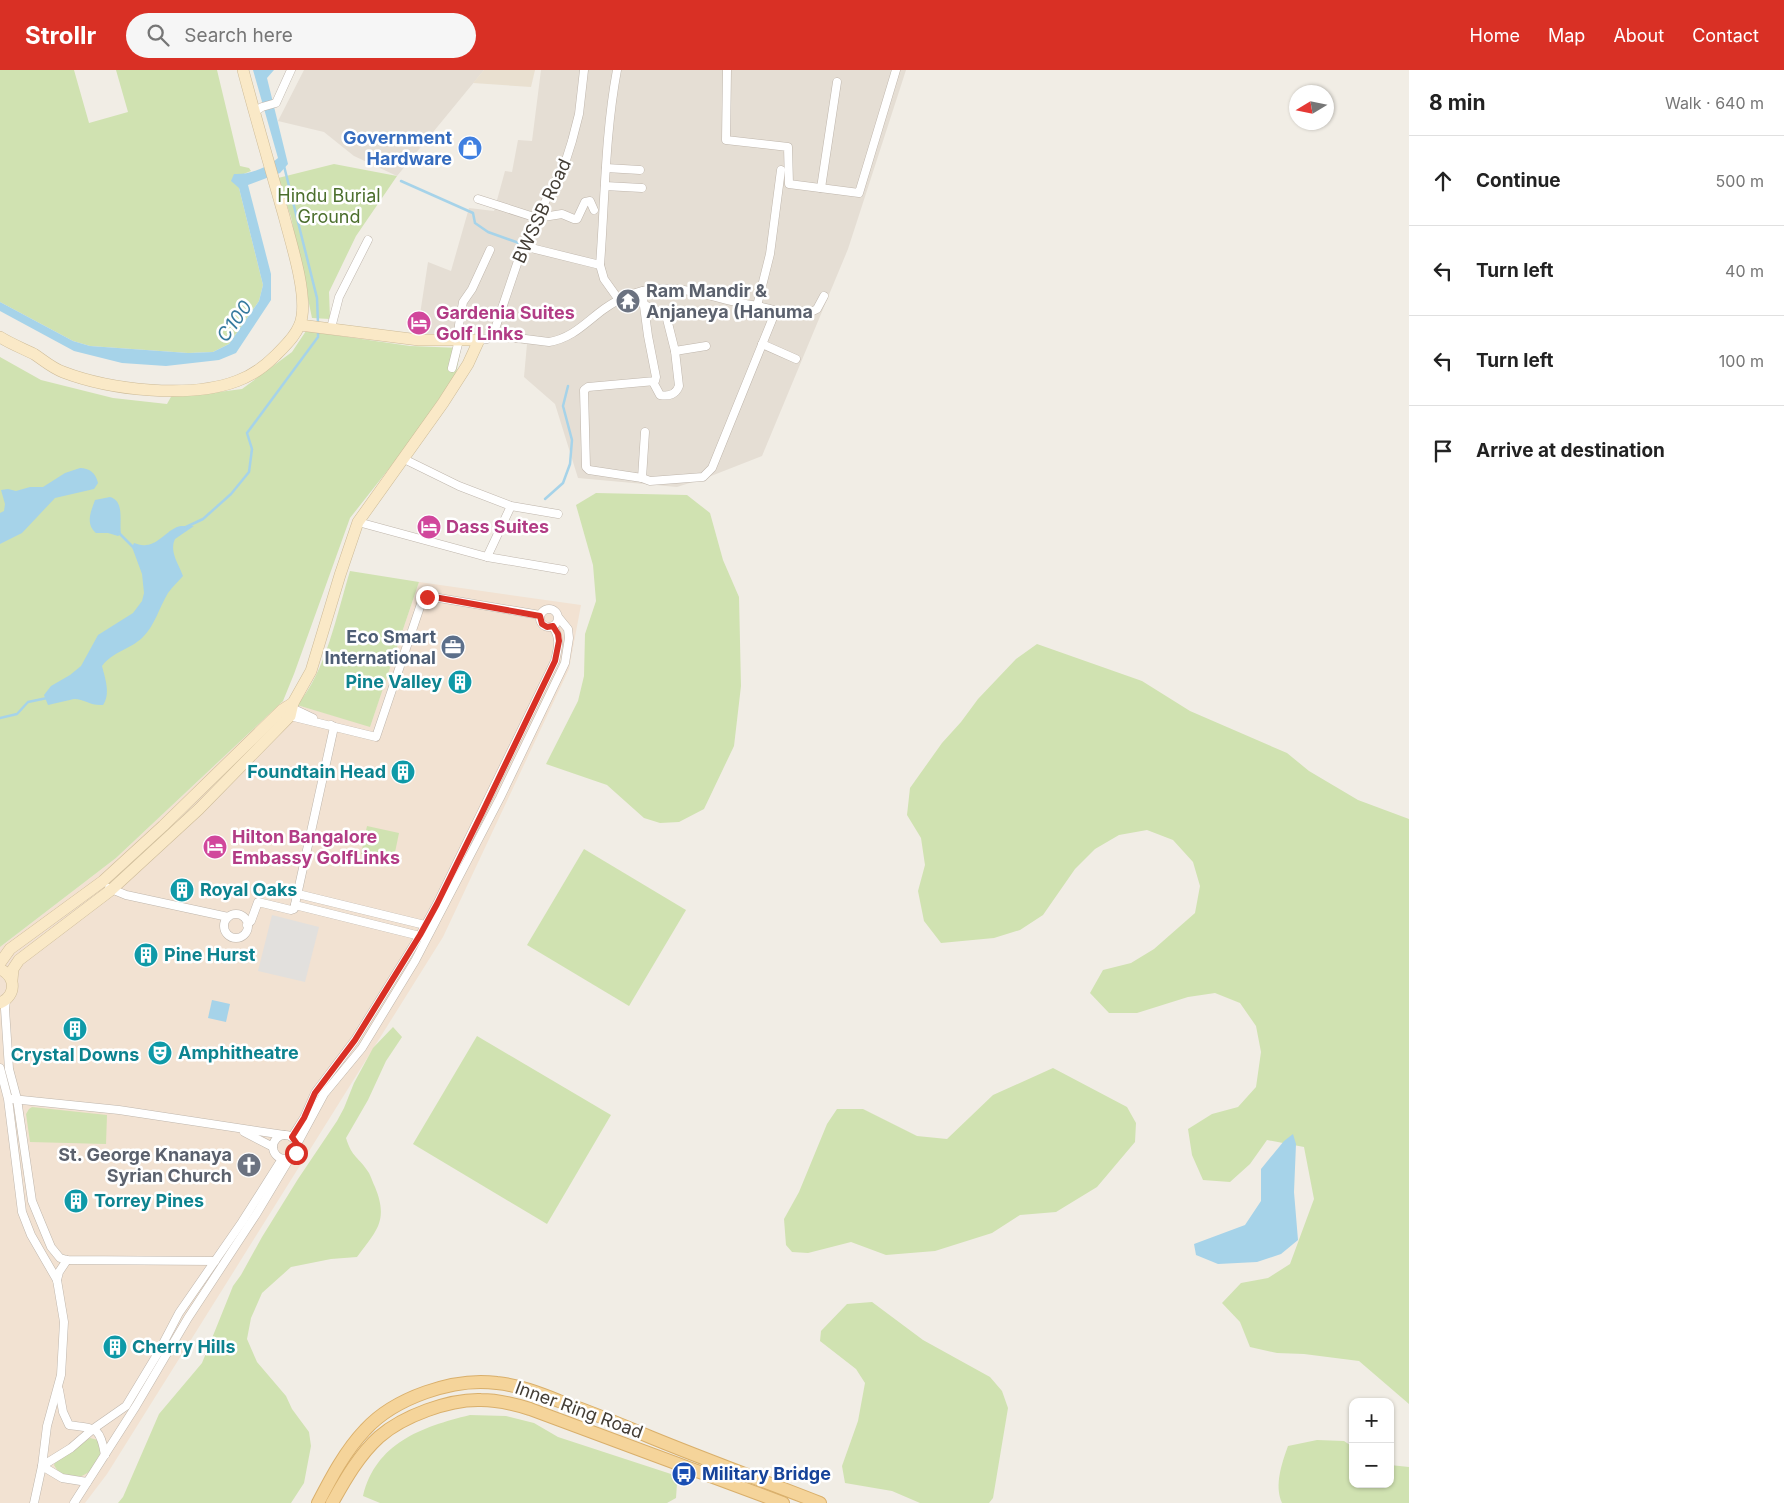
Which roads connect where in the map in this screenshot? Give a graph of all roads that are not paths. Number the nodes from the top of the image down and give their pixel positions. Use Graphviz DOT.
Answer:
graph roads {
  1 [pos="243,70"];
  2 [pos="291,70"];
  3 [pos="584,70"];
  4 [pos="617,70"];
  5 [pos="727,70"];
  6 [pos="896,70"];
  7 [pos="837,82"];
  8 [pos="258,109"];
  9 [pos="606,168"];
  10 [pos="640,170"];
  11 [pos="781,170"];
  12 [pos="605,186"];
  13 [pos="642,188"];
  14 [pos="821,188"];
  15 [pos="478,199"];
  16 [pos="594,210"];
  17 [pos="537,218"];
  18 [pos="368,240"];
  19 [pos="523,246"];
  20 [pos="490,250"];
  21 [pos="600,265"];
  22 [pos="642,291"];
  23 [pos="824,296"];
  24 [pos="619,300"];
  25 [pos="643,304"];
  26 [pos="757,306"];
  27 [pos="774,312"];
  28 [pos="300,325"];
  29 [pos="323,327"];
  30 [pos="492,335"];
  31 [pos="0,337"];
  32 [pos="460,340"];
  33 [pos="479,340"];
  34 [pos="762,344"];
  35 [pos="706,346"];
  36 [pos="675,351"];
  37 [pos="796,359"];
  38 [pos="452,368"];
  39 [pos="653,382"];
  40 [pos="645,432"];
  41 [pos="404,459"];
  42 [pos="642,478"];
  43 [pos="511,506"];
  44 [pos="558,514"];
  45 [pos="358,522"];
  46 [pos="487,556"];
  47 [pos="564,570"];
  48 [pos="540,616"];
  49 [pos="559,618"];
  50 [pos="553,626"];
  51 [pos="289,709"];
  52 [pos="334,727"];
  53 [pos="183,807"];
  54 [pos="192,815"];
  55 [pos="107,885"];
  56 [pos="298,894"];
  57 [pos="295,905"];
  58 [pos="228,917"];
  59 [pos="247,925"];
  60 [pos="429,926"];
  61 [pos="420,935"];
  62 [pos="428,939"];
  63 [pos="0,963"];
  64 [pos="0,970"];
  65 [pos="12,980"];
  66 [pos="3,1001"];
  67 [pos="0,1068"];
  68 [pos="12,1099"];
  69 [pos="238,1129"];
  70 [pos="288,1136"];
  71 [pos="297,1144"];
  72 [pos="274,1147"];
  73 [pos="286,1158"];
  74 [pos="67,1260"];
  75 [pos="215,1261"];
  76 [pos="57,1280"];
  77 [pos="58,1388"];
  78 [pos="94,1429"];
  79 [pos="681,1449"];
  80 [pos="104,1456"];
  81 [pos="675,1462"];
  82 [pos="42,1466"];
  83 [pos="87,1482"];
  84 [pos="34,1503"];
  85 [pos="74,1503"];
  86 [pos="318,1503"];
  87 [pos="332,1503"];
  88 [pos="783,1503"];
  89 [pos="820,1503"];
  1 -- 8 [label="street"];
  2 -- 8 [label="street"];
  3 -- 17 [label="street, BWSSB Road"];
  4 -- 9 [label="street"];
  5 -- 14 [label="street"];
  6 -- 14 [label="street"];
  7 -- 14 [label="street"];
  8 -- 28 [label="street"];
  9 -- 10 [label="street"];
  9 -- 12 [label="street"];
  11 -- 26 [label="street"];
  12 -- 13 [label="street"];
  12 -- 21 [label="street"];
  15 -- 17 [label="street"];
  16 -- 17 [label="street"];
  17 -- 19 [label="street, BWSSB Road"];
  18 -- 29 [label="street"];
  19 -- 21 [label="street"];
  19 -- 30 [label="street, BWSSB Road"];
  20 -- 32 [label="street"];
  21 -- 24 [label="street"];
  22 -- 24 [label="street"];
  22 -- 25 [label="street"];
  22 -- 26 [label="street"];
  23 -- 27 [label="street"];
  24 -- 30 [label="street"];
  25 -- 36 [label="street"];
  25 -- 39 [label="street"];
  26 -- 27 [label="street"];
  27 -- 34 [label="street"];
  28 -- 29 [label="street"];
  28 -- 31 [label="street"];
  29 -- 32 [label="street"];
  30 -- 33 [label="street"];
  32 -- 33 [label="street"];
  32 -- 38 [label="street"];
  33 -- 41 [label="street"];
  34 -- 37 [label="street"];
  34 -- 42 [label="street"];
  35 -- 36 [label="street"];
  36 -- 39 [label="street"];
  39 -- 42 [label="street"];
  40 -- 42 [label="street"];
  41 -- 43 [label="street"];
  41 -- 45 [label="street"];
  43 -- 44 [label="street"];
  43 -- 46 [label="street"];
  45 -- 46 [label="street"];
  45 -- 51 [label="street"];
  46 -- 47 [label="street"];
  48 -- 49 [label="street"];
  48 -- 50 [label="street"];
  48 -- 52 [label="street"];
  49 -- 50 [label="street"];
  49 -- 60 [label="street"];
  50 -- 60 [label="street"];
  51 -- 52 [label="street"];
  51 -- 53 [label="street"];
  51 -- 54 [label="street"];
  52 -- 56 [label="street"];
  53 -- 54 [label="street"];
  53 -- 55 [label="street"];
  54 -- 55 [label="street"];
  55 -- 58 [label="street"];
  55 -- 63 [label="street"];
  55 -- 65 [label="street"];
  56 -- 57 [label="street"];
  56 -- 60 [label="street"];
  57 -- 59 [label="street"];
  57 -- 61 [label="street"];
  58 -- 59 [label="street"];
  58 -- 59 [label="street"];
  60 -- 61 [label="street"];
  60 -- 62 [label="street"];
  61 -- 62 [label="street"];
  61 -- 70 [label="street"];
  62 -- 71 [label="street"];
  64 -- 65 [label="street"];
  65 -- 66 [label="street"];
  66 -- 68 [label="street"];
  67 -- 68 [label="street"];
  68 -- 69 [label="street"];
  68 -- 74 [label="street"];
  68 -- 76 [label="street"];
  69 -- 70 [label="street"];
  69 -- 72 [label="street"];
  70 -- 71 [label="street"];
  70 -- 72 [label="street"];
  71 -- 73 [label="street"];
  72 -- 73 [label="street"];
  73 -- 75 [label="street"];
  73 -- 80 [label="street"];
  74 -- 75 [label="street"];
  74 -- 76 [label="street"];
  75 -- 78 [label="street"];
  76 -- 77 [label="street"];
  77 -- 78 [label="street"];
  77 -- 82 [label="street"];
  78 -- 80 [label="street"];
  78 -- 82 [label="street"];
  79 -- 81 [label="main road"];
  79 -- 86 [label="main road, Inner Ring Road"];
  79 -- 89 [label="main road, Inner Ring Road"];
  80 -- 83 [label="street"];
  81 -- 87 [label="main road, Inner Ring Road"];
  81 -- 88 [label="main road, Inner Ring Road"];
  82 -- 83 [label="street"];
  82 -- 84 [label="street"];
  83 -- 85 [label="street"];
}
